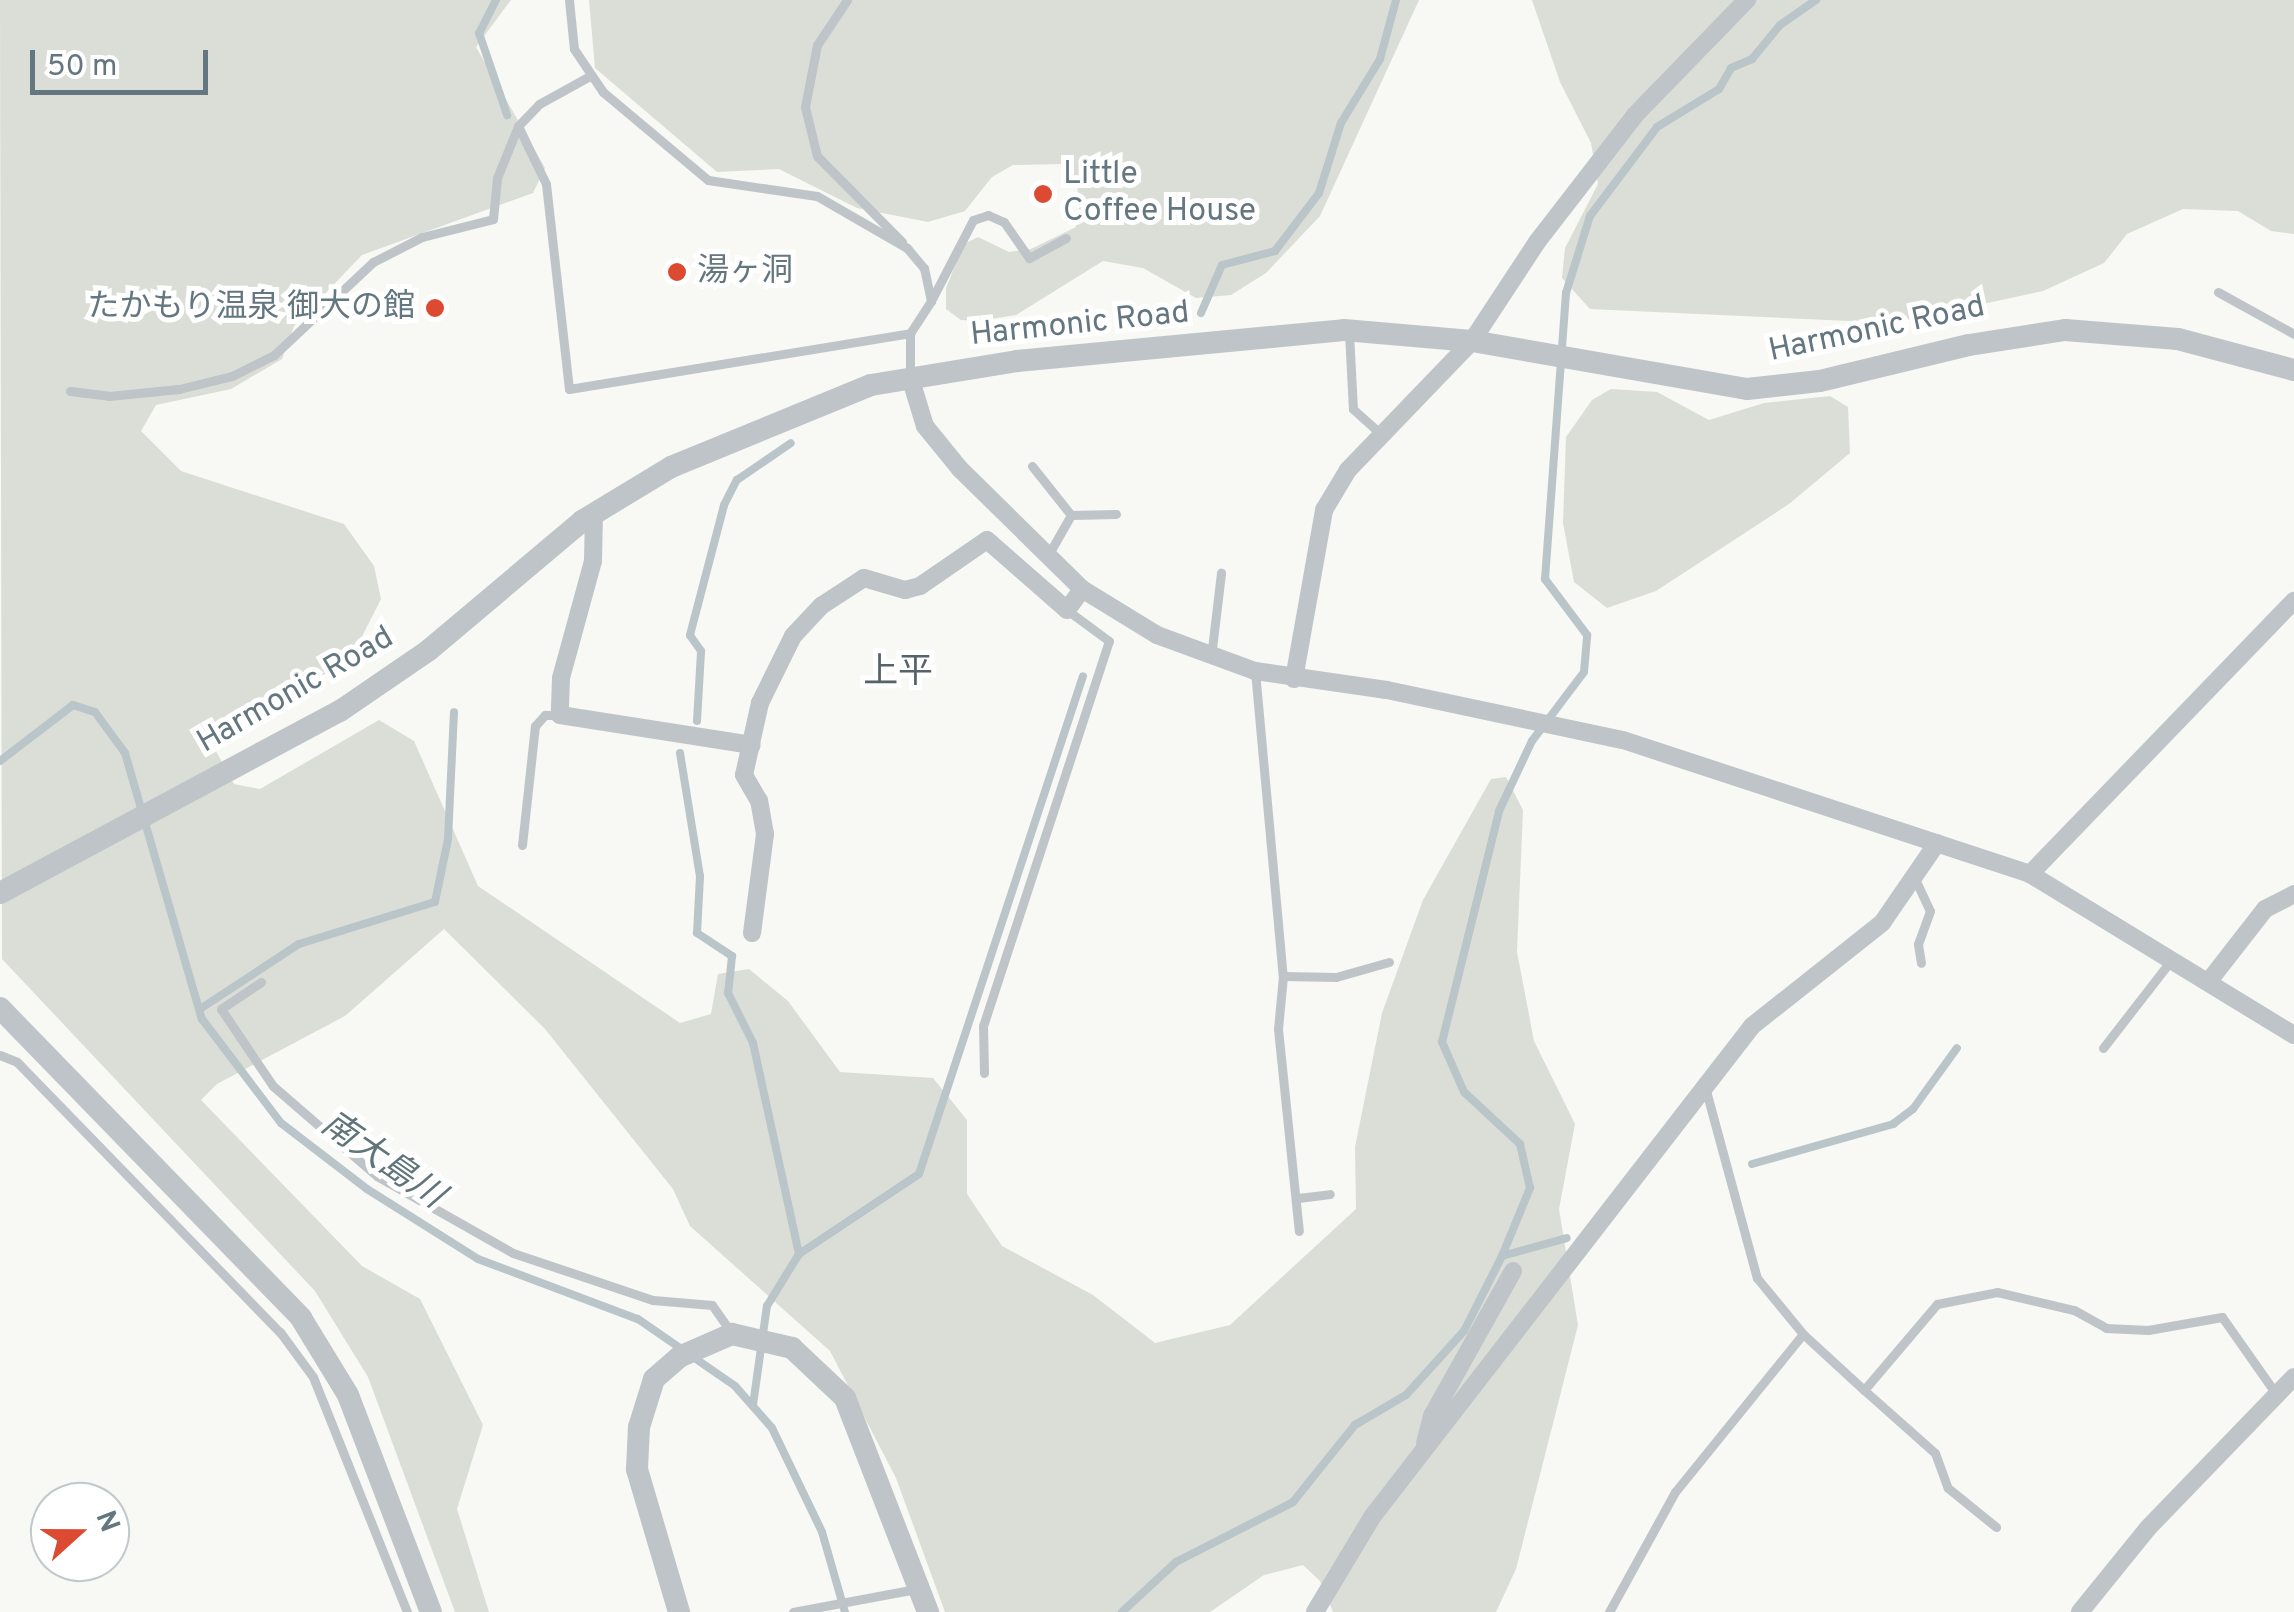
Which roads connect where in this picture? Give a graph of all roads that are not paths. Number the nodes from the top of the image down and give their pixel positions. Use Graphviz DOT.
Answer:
graph roads {
  1 [pos="569,0"];
  2 [pos="847,0"];
  3 [pos="1747,0"];
  4 [pos="590,76"];
  5 [pos="518,126"];
  6 [pos="1066,238"];
  7 [pos="907,248"];
  8 [pos="2218,292"];
  9 [pos="931,301"];
  10 [pos="1349,330"];
  11 [pos="910,333"];
  12 [pos="2294,334"];
  13 [pos="1472,342"];
  14 [pos="2294,370"];
  15 [pos="910,377"];
  16 [pos="70,391"];
  17 [pos="1385,437"];
  18 [pos="1032,466"];
  19 [pos="594,513"];
  20 [pos="1116,514"];
  21 [pos="1071,515"];
  22 [pos="1046,559"];
  23 [pos="1221,573"];
  24 [pos="1082,589"];
  25 [pos="2294,601"];
  26 [pos="1067,610"];
  27 [pos="1210,660"];
  28 [pos="1255,671"];
  29 [pos="1294,679"];
  30 [pos="560,715"];
  31 [pos="752,745"];
  32 [pos="1937,843"];
  33 [pos="522,845"];
  34 [pos="2030,874"];
  35 [pos="1914,876"];
  36 [pos="0,894"];
  37 [pos="2294,894"];
  38 [pos="752,933"];
  39 [pos="2173,957"];
  40 [pos="1390,962"];
  41 [pos="1922,964"];
  42 [pos="1283,976"];
  43 [pos="2209,981"];
  44 [pos="261,982"];
  45 [pos="0,1008"];
  46 [pos="2294,1034"];
  47 [pos="2103,1048"];
  48 [pos="0,1055"];
  49 [pos="984,1073"];
  50 [pos="1705,1087"];
  51 [pos="1330,1194"];
  52 [pos="1298,1198"];
  53 [pos="1300,1231"];
  54 [pos="1514,1271"];
  55 [pos="1802,1334"];
  56 [pos="741,1337"];
  57 [pos="2294,1377"];
  58 [pos="1864,1390"];
  59 [pos="2274,1391"];
  60 [pos="1423,1452"];
  61 [pos="1996,1528"];
  62 [pos="919,1588"];
  63 [pos="406,1612"];
  64 [pos="431,1612"];
  65 [pos="679,1612"];
  66 [pos="793,1612"];
  67 [pos="928,1612"];
  68 [pos="1315,1612"];
  69 [pos="1609,1612"];
  70 [pos="2080,1612"];
  1 -- 4 [label="lane"];
  2 -- 7 [label="lane"];
  3 -- 13 [label="street"];
  4 -- 5 [label="lane"];
  4 -- 7 [label="lane"];
  5 -- 11 [label="lane"];
  5 -- 16 [label="lane"];
  6 -- 9 [label="lane"];
  7 -- 9 [label="lane"];
  8 -- 12 [label="lane"];
  9 -- 11 [label="lane"];
  10 -- 13 [label="street, Harmonic Road"];
  10 -- 15 [label="street, Harmonic Road"];
  10 -- 17 [label="lane"];
  11 -- 15 [label="lane"];
  13 -- 14 [label="street, Harmonic Road"];
  13 -- 17 [label="street"];
  15 -- 19 [label="street, Harmonic Road"];
  15 -- 22 [label="street"];
  17 -- 29 [label="street"];
  18 -- 21 [label="lane"];
  19 -- 30 [label="street"];
  19 -- 36 [label="street, Harmonic Road"];
  20 -- 21 [label="lane"];
  21 -- 22 [label="lane"];
  22 -- 24 [label="street"];
  23 -- 27 [label="lane"];
  24 -- 26 [label="street"];
  24 -- 27 [label="street"];
  25 -- 34 [label="street"];
  26 -- 31 [label="street"];
  26 -- 49 [label="lane"];
  27 -- 28 [label="street"];
  28 -- 29 [label="street"];
  28 -- 42 [label="lane"];
  29 -- 32 [label="street"];
  30 -- 31 [label="street"];
  30 -- 33 [label="lane"];
  31 -- 38 [label="street"];
  32 -- 34 [label="street"];
  32 -- 35 [label="street"];
  34 -- 39 [label="street"];
  35 -- 41 [label="lane"];
  35 -- 50 [label="street"];
  37 -- 43 [label="street"];
  39 -- 43 [label="street"];
  39 -- 47 [label="lane"];
  40 -- 42 [label="lane"];
  42 -- 52 [label="lane"];
  43 -- 46 [label="street"];
  44 -- 56 [label="lane"];
  45 -- 64 [label="street"];
  48 -- 63 [label="lane"];
  50 -- 55 [label="lane"];
  50 -- 60 [label="street"];
  51 -- 52 [label="lane"];
  52 -- 53 [label="lane"];
  54 -- 60 [label="street"];
  55 -- 58 [label="lane"];
  55 -- 69 [label="lane"];
  56 -- 62 [label="street"];
  56 -- 65 [label="street"];
  57 -- 59 [label="street"];
  58 -- 59 [label="lane"];
  58 -- 61 [label="lane"];
  59 -- 70 [label="street"];
  60 -- 68 [label="street"];
  62 -- 66 [label="lane"];
  62 -- 67 [label="street"];
}
